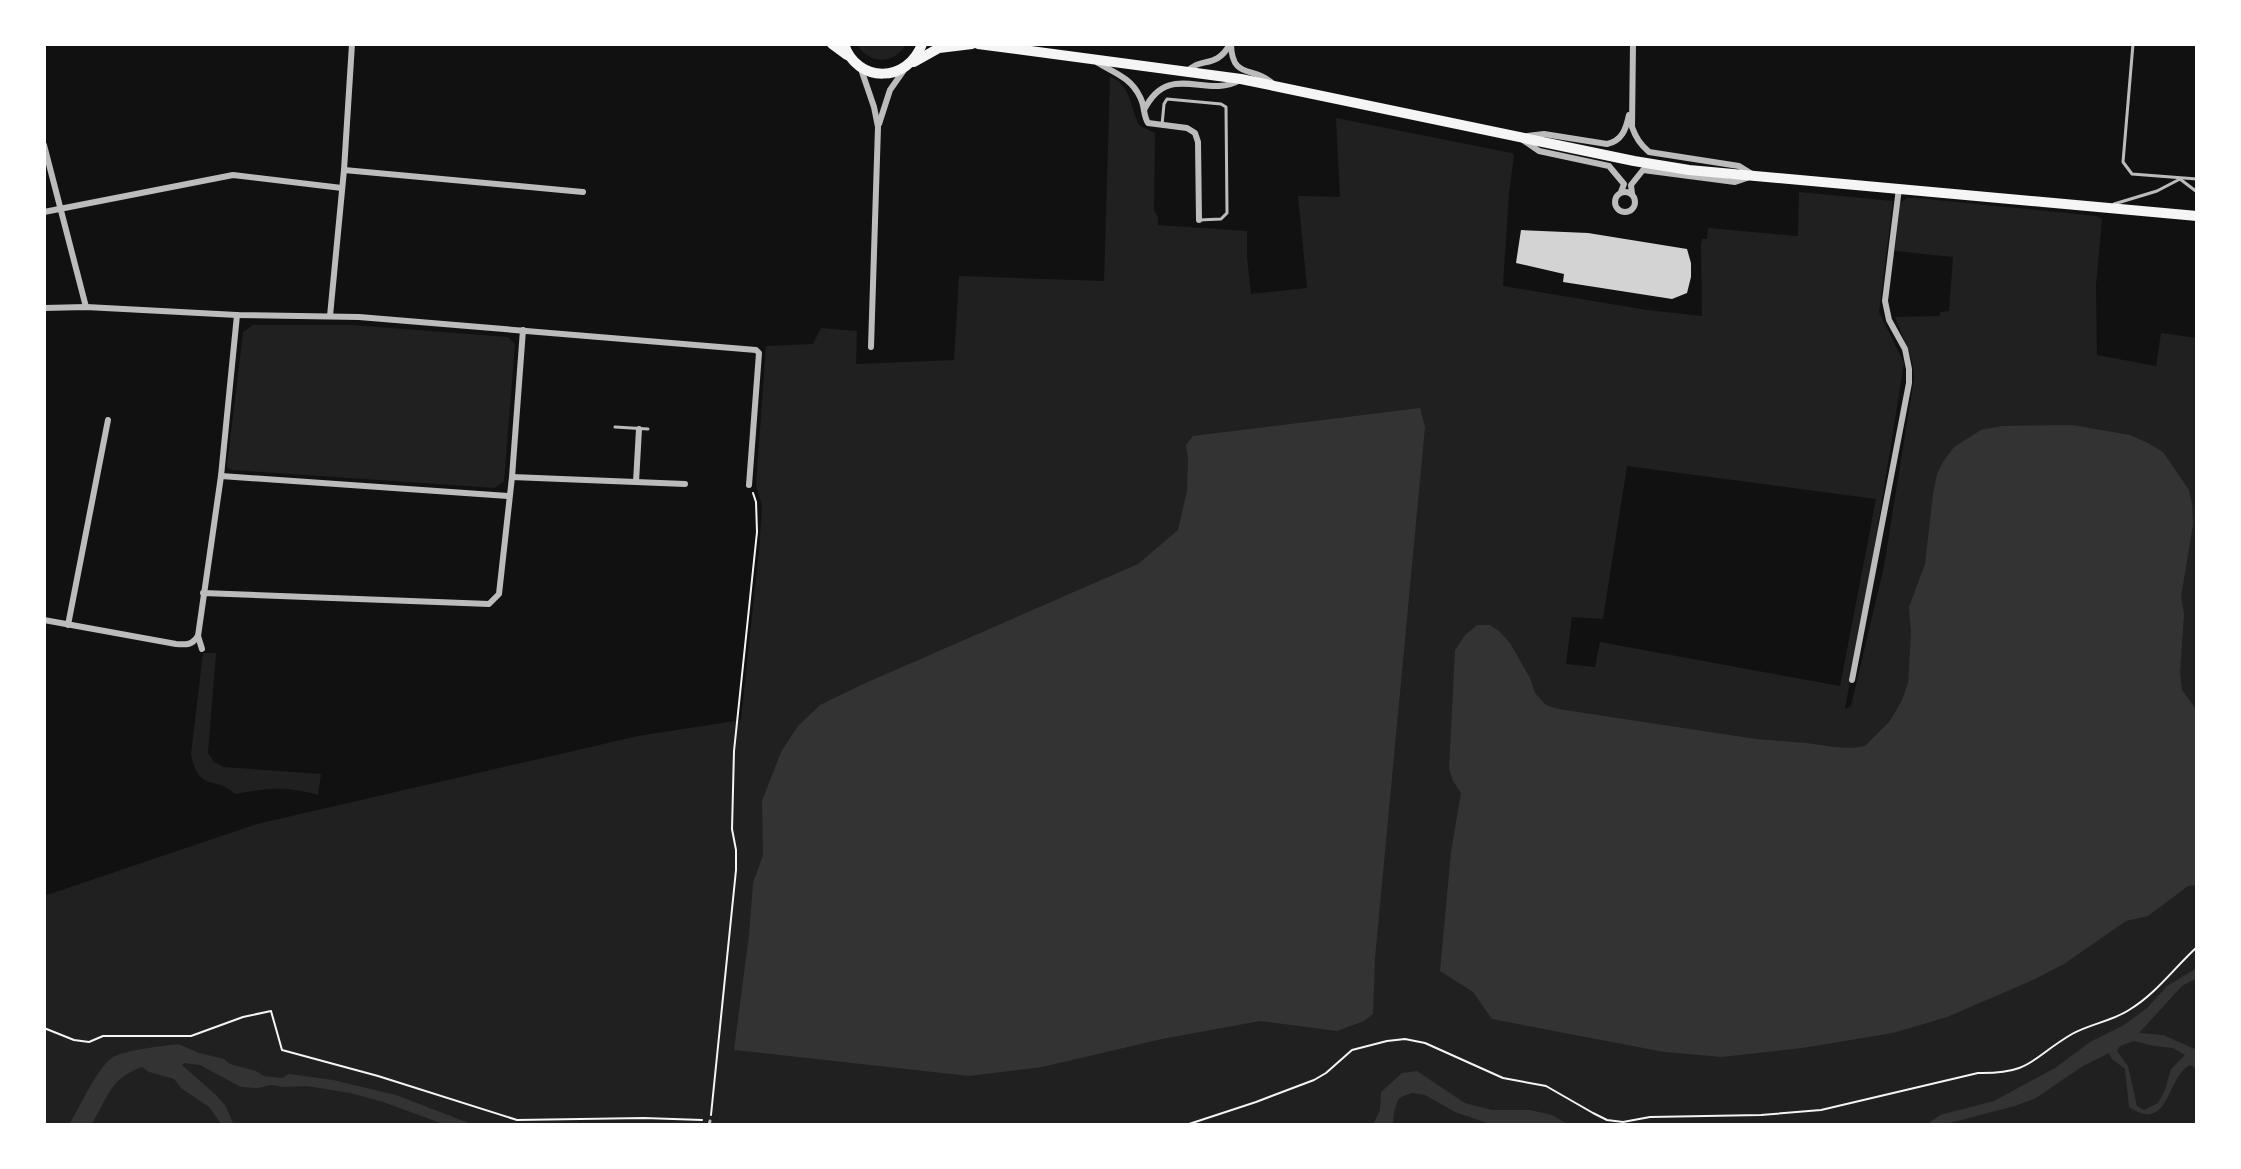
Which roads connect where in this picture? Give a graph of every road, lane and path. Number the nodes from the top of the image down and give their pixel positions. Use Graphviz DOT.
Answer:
graph roads {
  1 [pos="352,44"];
  2 [pos="832,44"];
  3 [pos="844,44"];
  4 [pos="922,44"];
  5 [pos="972,44"];
  6 [pos="978,44"];
  7 [pos="1230,44"];
  8 [pos="1633,44"];
  9 [pos="2133,44"];
  10 [pos="1094,59"];
  11 [pos="855,63"];
  12 [pos="909,65"];
  13 [pos="1187,72"];
  14 [pos="1241,79"];
  15 [pos="1276,86"];
  16 [pos="1631,108"];
  17 [pos="1144,110"];
  18 [pos="1162,126"];
  19 [pos="878,127"];
  20 [pos="1520,137"];
  21 [pos="44,145"];
  22 [pos="344,170"];
  23 [pos="1754,176"];
  24 [pos="2180,179"];
  25 [pos="2197,179"];
  26 [pos="342,188"];
  27 [pos="1899,188"];
  28 [pos="583,192"];
  29 [pos="1621,192"];
  30 [pos="2197,192"];
  31 [pos="1632,194"];
  32 [pos="2105,207"];
  33 [pos="60,209"];
  34 [pos="44,212"];
  35 [pos="2197,216"];
  36 [pos="1199,220"];
  37 [pos="86,307"];
  38 [pos="44,308"];
  39 [pos="237,315"];
  40 [pos="330,316"];
  41 [pos="523,330"];
  42 [pos="871,347"];
  43 [pos="108,420"];
  44 [pos="615,427"];
  45 [pos="639,429"];
  46 [pos="648,429"];
  47 [pos="221,476"];
  48 [pos="512,477"];
  49 [pos="636,482"];
  50 [pos="685,484"];
  51 [pos="749,485"];
  52 [pos="508,496"];
  53 [pos="203,593"];
  54 [pos="44,620"];
  55 [pos="68,625"];
  56 [pos="198,636"];
  57 [pos="202,649"];
  58 [pos="1852,680"];
  59 [pos="2197,947"];
  60 [pos="44,1028"];
  61 [pos="710,1123"];
  62 [pos="1186,1125"];
  1 -- 22 [label="street"];
  2 -- 11 [label="main road"];
  3 -- 11 [label="main road"];
  4 -- 12 [label="main road"];
  5 -- 12 [label="main road"];
  6 -- 10 [label="main road"];
  7 -- 13 [label="street"];
  7 -- 15 [label="street"];
  8 -- 16 [label="street"];
  9 -- 24 [label="lane"];
  10 -- 13 [label="main road"];
  10 -- 17 [label="street"];
  11 -- 12 [label="main road"];
  11 -- 19 [label="street"];
  12 -- 19 [label="street"];
  13 -- 14 [label="main road"];
  14 -- 15 [label="main road"];
  14 -- 17 [label="street"];
  15 -- 20 [label="main road"];
  16 -- 20 [label="street"];
  16 -- 23 [label="street"];
  17 -- 18 [label="street"];
  18 -- 36 [label="street"];
  18 -- 36 [label="lane"];
  19 -- 42 [label="street"];
  20 -- 23 [label="main road"];
  20 -- 29 [label="street"];
  21 -- 33 [label="street"];
  22 -- 26 [label="street"];
  22 -- 28 [label="street"];
  23 -- 27 [label="main road"];
  23 -- 31 [label="street"];
  24 -- 25 [label="lane"];
  24 -- 30 [label="lane"];
  24 -- 32 [label="lane"];
  26 -- 33 [label="street"];
  26 -- 40 [label="street"];
  27 -- 32 [label="main road"];
  27 -- 58 [label="street"];
  29 -- 31 [label="street"];
  29 -- 31 [label="street"];
  32 -- 35 [label="main road"];
  33 -- 34 [label="street"];
  33 -- 37 [label="street"];
  37 -- 38 [label="street"];
  37 -- 39 [label="street"];
  39 -- 40 [label="street"];
  39 -- 47 [label="street"];
  40 -- 41 [label="street"];
  41 -- 48 [label="street"];
  41 -- 51 [label="street"];
  43 -- 55 [label="street"];
  44 -- 45 [label="lane"];
  45 -- 46 [label="lane"];
  45 -- 49 [label="street"];
  47 -- 52 [label="street"];
  47 -- 53 [label="street"];
  48 -- 49 [label="street"];
  48 -- 52 [label="street"];
  49 -- 50 [label="street"];
  51 -- 61 [label="path"];
  52 -- 53 [label="street"];
  53 -- 56 [label="street"];
  54 -- 55 [label="street"];
  55 -- 56 [label="street"];
  56 -- 57 [label="street"];
  59 -- 62 [label="path"];
  60 -- 61 [label="path"];
}
